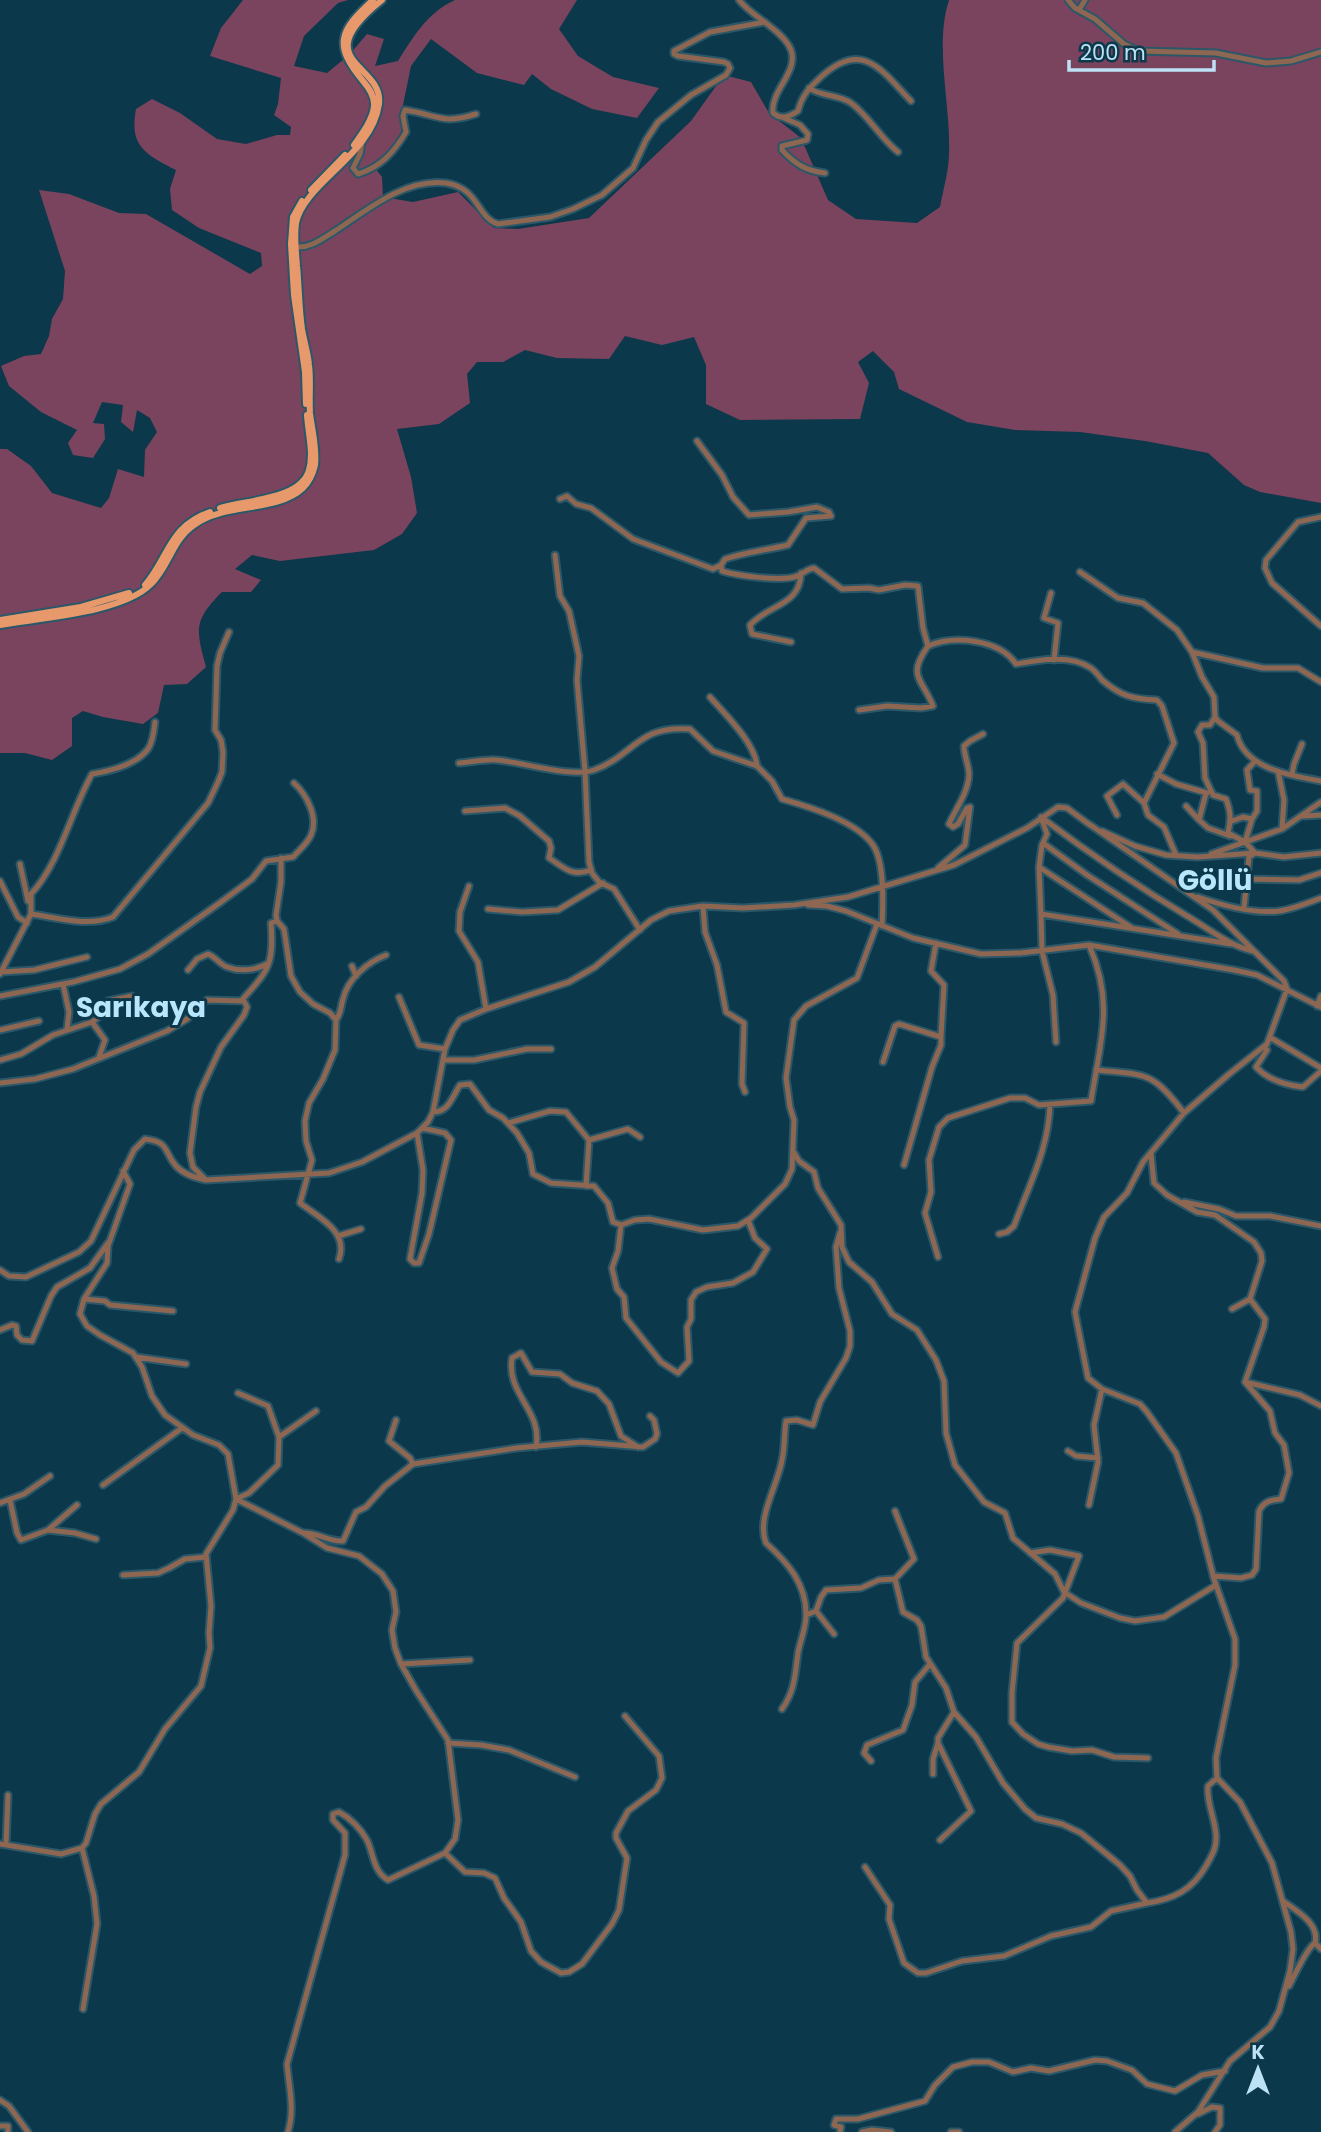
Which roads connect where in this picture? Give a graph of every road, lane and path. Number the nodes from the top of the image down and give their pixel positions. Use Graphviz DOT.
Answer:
graph roads {
  1 [pos="373,0"];
  2 [pos="382,0"];
  3 [pos="739,0"];
  4 [pos="1068,0"];
  5 [pos="1085,0"];
  6 [pos="1079,10"];
  7 [pos="765,22"];
  8 [pos="1321,52"];
  9 [pos="809,88"];
  10 [pos="911,101"];
  11 [pos="476,114"];
  12 [pos="784,118"];
  13 [pos="362,142"];
  14 [pos="898,152"];
  15 [pos="825,173"];
  16 [pos="296,247"];
  17 [pos="697,441"];
  18 [pos="560,499"];
  19 [pos="1321,517"];
  20 [pos="555,555"];
  21 [pos="721,565"];
  22 [pos="1080,572"];
  23 [pos="801,573"];
  24 [pos="1051,593"];
  25 [pos="0,623"];
  26 [pos="1321,626"];
  27 [pos="229,632"];
  28 [pos="791,642"];
  29 [pos="928,646"];
  30 [pos="1192,652"];
  31 [pos="1054,660"];
  32 [pos="1321,681"];
  33 [pos="710,697"];
  34 [pos="859,710"];
  35 [pos="1215,717"];
  36 [pos="155,722"];
  37 [pos="983,734"];
  38 [pos="1302,744"];
  39 [pos="1255,761"];
  40 [pos="459,763"];
  41 [pos="757,766"];
  42 [pos="585,771"];
  43 [pos="1279,771"];
  44 [pos="1157,774"];
  45 [pos="1292,774"];
  46 [pos="1321,781"];
  47 [pos="294,783"];
  48 [pos="1206,793"];
  49 [pos="1213,795"];
  50 [pos="1321,802"];
  51 [pos="1144,803"];
  52 [pos="1186,806"];
  53 [pos="465,811"];
  54 [pos="1117,815"];
  55 [pos="1321,815"];
  56 [pos="1304,816"];
  57 [pos="1041,817"];
  58 [pos="1252,819"];
  59 [pos="1199,820"];
  60 [pos="1232,821"];
  61 [pos="1089,824"];
  62 [pos="1282,829"];
  63 [pos="1230,836"];
  64 [pos="1245,842"];
  65 [pos="1043,844"];
  66 [pos="1255,853"];
  67 [pos="1320,853"];
  68 [pos="1177,855"];
  69 [pos="1198,857"];
  70 [pos="281,858"];
  71 [pos="1321,862"];
  72 [pos="20,864"];
  73 [pos="1039,867"];
  74 [pos="591,870"];
  75 [pos="932,872"];
  76 [pos="1321,873"];
  77 [pos="1247,879"];
  78 [pos="0,881"];
  79 [pos="603,883"];
  80 [pos="469,886"];
  81 [pos="881,886"];
  82 [pos="1192,894"];
  83 [pos="1321,898"];
  84 [pos="794,905"];
  85 [pos="703,906"];
  86 [pos="1244,908"];
  87 [pos="488,909"];
  88 [pos="31,914"];
  89 [pos="1041,914"];
  90 [pos="277,921"];
  91 [pos="27,923"];
  92 [pos="879,925"];
  93 [pos="640,930"];
  94 [pos="1134,930"];
  95 [pos="1181,936"];
  96 [pos="936,943"];
  97 [pos="1231,944"];
  98 [pos="1089,945"];
  99 [pos="1042,951"];
  100 [pos="1256,952"];
  101 [pos="386,955"];
  102 [pos="87,957"];
  103 [pos="269,963"];
  104 [pos="352,966"];
  105 [pos="188,970"];
  106 [pos="0,973"];
  107 [pos="356,976"];
  108 [pos="63,984"];
  109 [pos="1287,989"];
  110 [pos="0,996"];
  111 [pos="132,996"];
  112 [pos="1321,996"];
  113 [pos="399,997"];
  114 [pos="241,1001"];
  115 [pos="1319,1007"];
  116 [pos="486,1009"];
  117 [pos="336,1020"];
  118 [pos="39,1021"];
  119 [pos="92,1022"];
  120 [pos="0,1030"];
  121 [pos="67,1030"];
  122 [pos="941,1037"];
  123 [pos="1271,1038"];
  124 [pos="1056,1042"];
  125 [pos="1264,1047"];
  126 [pos="445,1049"];
  127 [pos="551,1049"];
  128 [pos="99,1058"];
  129 [pos="443,1059"];
  130 [pos="0,1060"];
  131 [pos="883,1062"];
  132 [pos="1321,1069"];
  133 [pos="1096,1070"];
  134 [pos="0,1083"];
  135 [pos="745,1092"];
  136 [pos="1050,1104"];
  137 [pos="433,1112"];
  138 [pos="1184,1114"];
  139 [pos="508,1123"];
  140 [pos="420,1130"];
  141 [pos="640,1138"];
  142 [pos="589,1140"];
  143 [pos="793,1151"];
  144 [pos="1151,1154"];
  145 [pos="904,1165"];
  146 [pos="124,1171"];
  147 [pos="309,1174"];
  148 [pos="206,1180"];
  149 [pos="586,1186"];
  150 [pos="1179,1203"];
  151 [pos="748,1220"];
  152 [pos="621,1225"];
  153 [pos="841,1225"];
  154 [pos="1321,1226"];
  155 [pos="361,1229"];
  156 [pos="999,1234"];
  157 [pos="338,1236"];
  158 [pos="110,1241"];
  159 [pos="938,1256"];
  160 [pos="339,1259"];
  161 [pos="0,1270"];
  162 [pos="84,1299"];
  163 [pos="1250,1299"];
  164 [pos="1232,1309"];
  165 [pos="173,1311"];
  166 [pos="0,1329"];
  167 [pos="136,1357"];
  168 [pos="186,1364"];
  169 [pos="1245,1382"];
  170 [pos="1102,1389"];
  171 [pos="238,1393"];
  172 [pos="1321,1406"];
  173 [pos="316,1411"];
  174 [pos="650,1416"];
  175 [pos="396,1420"];
  176 [pos="183,1428"];
  177 [pos="279,1437"];
  178 [pos="536,1447"];
  179 [pos="639,1447"];
  180 [pos="1068,1451"];
  181 [pos="1098,1458"];
  182 [pos="412,1464"];
  183 [pos="50,1476"];
  184 [pos="103,1485"];
  185 [pos="236,1499"];
  186 [pos="10,1500"];
  187 [pos="0,1503"];
  188 [pos="77,1505"];
  189 [pos="1089,1505"];
  190 [pos="895,1511"];
  191 [pos="48,1530"];
  192 [pos="303,1533"];
  193 [pos="96,1539"];
  194 [pos="1030,1553"];
  195 [pos="206,1558"];
  196 [pos="123,1575"];
  197 [pos="1213,1576"];
  198 [pos="895,1579"];
  199 [pos="1216,1585"];
  200 [pos="1064,1592"];
  201 [pos="816,1611"];
  202 [pos="806,1615"];
  203 [pos="834,1634"];
  204 [pos="470,1660"];
  205 [pos="401,1664"];
  206 [pos="930,1664"];
  207 [pos="782,1709"];
  208 [pos="954,1712"];
  209 [pos="625,1716"];
  210 [pos="449,1743"];
  211 [pos="938,1743"];
  212 [pos="1148,1758"];
  213 [pos="871,1761"];
  214 [pos="933,1774"];
  215 [pos="575,1777"];
  216 [pos="1217,1778"];
  217 [pos="8,1795"];
  218 [pos="940,1840"];
  219 [pos="3,1844"];
  220 [pos="82,1848"];
  221 [pos="445,1853"];
  222 [pos="865,1867"];
  223 [pos="1282,1901"];
  224 [pos="1147,1903"];
  225 [pos="1317,1937"];
  226 [pos="1321,1949"];
  227 [pos="1284,1993"];
  228 [pos="83,2009"];
  229 [pos="1225,2071"];
  230 [pos="0,2100"];
  231 [pos="1193,2117"];
  232 [pos="0,2126"];
  233 [pos="8,2132"];
  234 [pos="28,2132"];
  235 [pos="288,2132"];
  236 [pos="841,2132"];
  237 [pos="862,2132"];
  238 [pos="891,2132"];
  239 [pos="951,2132"];
  240 [pos="959,2132"];
  241 [pos="1175,2132"];
  242 [pos="1215,2132"];
  1 -- 25 [label="main road"];
  2 -- 13 [label="main road"];
  3 -- 7 [label="street"];
  4 -- 6 [label="street"];
  5 -- 6 [label="street"];
  6 -- 8 [label="street"];
  7 -- 12 [label="street"];
  7 -- 16 [label="street"];
  9 -- 10 [label="street"];
  9 -- 12 [label="street"];
  9 -- 14 [label="street"];
  11 -- 13 [label="street"];
  12 -- 15 [label="street"];
  13 -- 16 [label="main road"];
  16 -- 25 [label="main road"];
  17 -- 21 [label="street"];
  18 -- 21 [label="street"];
  19 -- 26 [label="street"];
  20 -- 42 [label="street"];
  21 -- 23 [label="street"];
  22 -- 30 [label="street"];
  23 -- 28 [label="street"];
  23 -- 29 [label="street"];
  24 -- 31 [label="street"];
  27 -- 88 [label="street"];
  29 -- 31 [label="street"];
  29 -- 34 [label="street"];
  30 -- 32 [label="street"];
  30 -- 35 [label="street"];
  31 -- 44 [label="street"];
  33 -- 41 [label="street"];
  35 -- 39 [label="street"];
  35 -- 49 [label="street"];
  36 -- 88 [label="street"];
  37 -- 75 [label="street"];
  38 -- 45 [label="street"];
  39 -- 43 [label="street"];
  39 -- 58 [label="street"];
  40 -- 42 [label="street"];
  41 -- 42 [label="street"];
  41 -- 81 [label="street"];
  42 -- 74 [label="street"];
  43 -- 45 [label="street"];
  43 -- 62 [label="street"];
  44 -- 48 [label="street"];
  44 -- 51 [label="street"];
  45 -- 46 [label="street"];
  47 -- 70 [label="street"];
  48 -- 49 [label="street"];
  48 -- 59 [label="street"];
  49 -- 60 [label="street"];
  50 -- 56 [label="street"];
  51 -- 54 [label="street"];
  51 -- 68 [label="street"];
  52 -- 59 [label="street"];
  53 -- 74 [label="street"];
  55 -- 56 [label="street"];
  56 -- 62 [label="street"];
  57 -- 61 [label="street"];
  57 -- 65 [label="street"];
  57 -- 75 [label="street"];
  57 -- 97 [label="street"];
  58 -- 60 [label="street"];
  58 -- 64 [label="street"];
  59 -- 63 [label="street"];
  60 -- 63 [label="street"];
  61 -- 68 [label="street"];
  61 -- 82 [label="street"];
  62 -- 64 [label="street"];
  63 -- 64 [label="street"];
  64 -- 66 [label="street"];
  64 -- 69 [label="street"];
  65 -- 73 [label="street"];
  65 -- 95 [label="street"];
  66 -- 67 [label="street"];
  66 -- 69 [label="street"];
  66 -- 77 [label="street"];
  67 -- 71 [label="street"];
  68 -- 69 [label="street"];
  70 -- 90 [label="street"];
  70 -- 108 [label="street"];
  72 -- 88 [label="street"];
  73 -- 89 [label="street"];
  73 -- 94 [label="street"];
  74 -- 79 [label="street"];
  75 -- 81 [label="street"];
  76 -- 77 [label="street"];
  77 -- 86 [label="street"];
  78 -- 91 [label="street"];
  79 -- 87 [label="street"];
  79 -- 93 [label="street"];
  80 -- 116 [label="street"];
  81 -- 84 [label="street"];
  81 -- 92 [label="street"];
  82 -- 86 [label="street"];
  82 -- 100 [label="street"];
  83 -- 86 [label="street"];
  84 -- 85 [label="street"];
  84 -- 92 [label="street"];
  85 -- 93 [label="street"];
  85 -- 135 [label="street"];
  88 -- 91 [label="street"];
  89 -- 94 [label="street"];
  89 -- 99 [label="street"];
  90 -- 103 [label="street"];
  90 -- 117 [label="street"];
  91 -- 106 [label="street"];
  92 -- 96 [label="street"];
  92 -- 143 [label="street"];
  93 -- 116 [label="street"];
  94 -- 95 [label="street"];
  95 -- 97 [label="street"];
  96 -- 99 [label="street"];
  96 -- 122 [label="street"];
  97 -- 100 [label="street"];
  98 -- 99 [label="street"];
  98 -- 109 [label="street"];
  98 -- 133 [label="street"];
  99 -- 124 [label="street"];
  100 -- 109 [label="street"];
  101 -- 107 [label="street"];
  102 -- 106 [label="street"];
  103 -- 105 [label="street"];
  103 -- 114 [label="street"];
  104 -- 107 [label="street"];
  107 -- 117 [label="street"];
  108 -- 110 [label="street"];
  108 -- 121 [label="street"];
  109 -- 115 [label="street"];
  109 -- 123 [label="street"];
  111 -- 119 [label="street"];
  112 -- 115 [label="street"];
  113 -- 126 [label="street"];
  114 -- 128 [label="street"];
  114 -- 148 [label="street"];
  116 -- 126 [label="street"];
  117 -- 147 [label="street"];
  118 -- 120 [label="street"];
  119 -- 121 [label="street"];
  119 -- 128 [label="street"];
  121 -- 130 [label="street"];
  122 -- 131 [label="street"];
  122 -- 145 [label="street"];
  123 -- 125 [label="street"];
  123 -- 132 [label="street"];
  125 -- 132 [label="street"];
  125 -- 138 [label="street"];
  126 -- 129 [label="street"];
  127 -- 129 [label="street"];
  128 -- 134 [label="street"];
  129 -- 137 [label="street"];
  133 -- 136 [label="street"];
  133 -- 138 [label="street"];
  136 -- 156 [label="street"];
  136 -- 159 [label="street"];
  137 -- 139 [label="street"];
  137 -- 140 [label="street"];
  138 -- 144 [label="street"];
  139 -- 142 [label="street"];
  139 -- 149 [label="street"];
  140 -- 140 [label="street"];
  140 -- 147 [label="street"];
  141 -- 142 [label="street"];
  142 -- 149 [label="street"];
  143 -- 151 [label="street"];
  143 -- 153 [label="street"];
  144 -- 150 [label="street"];
  144 -- 170 [label="street"];
  146 -- 148 [label="street"];
  146 -- 158 [label="street"];
  146 -- 161 [label="street"];
  147 -- 148 [label="street"];
  147 -- 157 [label="street"];
  149 -- 152 [label="street"];
  150 -- 154 [label="street"];
  150 -- 163 [label="street"];
  151 -- 152 [label="street"];
  151 -- 152 [label="street"];
  153 -- 194 [label="street"];
  153 -- 202 [label="street"];
  155 -- 157 [label="street"];
  157 -- 160 [label="street"];
  158 -- 162 [label="street"];
  158 -- 166 [label="street"];
  162 -- 165 [label="street"];
  162 -- 167 [label="street"];
  163 -- 164 [label="street"];
  163 -- 169 [label="street"];
  167 -- 168 [label="street"];
  167 -- 176 [label="street"];
  169 -- 172 [label="street"];
  169 -- 197 [label="street"];
  170 -- 181 [label="street"];
  170 -- 197 [label="street"];
  171 -- 177 [label="street"];
  173 -- 177 [label="street"];
  174 -- 179 [label="street"];
  175 -- 182 [label="street"];
  176 -- 184 [label="street"];
  176 -- 185 [label="street"];
  177 -- 185 [label="street"];
  178 -- 179 [label="street"];
  178 -- 179 [label="street"];
  178 -- 182 [label="street"];
  180 -- 181 [label="street"];
  181 -- 189 [label="street"];
  182 -- 192 [label="street"];
  183 -- 186 [label="street"];
  185 -- 192 [label="street"];
  185 -- 195 [label="street"];
  186 -- 187 [label="street"];
  186 -- 191 [label="street"];
  188 -- 191 [label="street"];
  190 -- 198 [label="street"];
  191 -- 193 [label="street"];
  192 -- 205 [label="street"];
  194 -- 200 [label="street"];
  194 -- 200 [label="street"];
  195 -- 196 [label="street"];
  195 -- 220 [label="street"];
  197 -- 199 [label="street"];
  198 -- 201 [label="street"];
  198 -- 206 [label="street"];
  199 -- 200 [label="street"];
  199 -- 216 [label="street"];
  200 -- 212 [label="street"];
  201 -- 202 [label="street"];
  201 -- 203 [label="street"];
  202 -- 207 [label="street"];
  204 -- 205 [label="street"];
  205 -- 210 [label="street"];
  206 -- 208 [label="street"];
  206 -- 213 [label="street"];
  208 -- 211 [label="street"];
  208 -- 224 [label="street"];
  209 -- 221 [label="street"];
  210 -- 215 [label="street"];
  210 -- 221 [label="street"];
  211 -- 214 [label="street"];
  211 -- 218 [label="street"];
  216 -- 223 [label="street"];
  216 -- 224 [label="street"];
  217 -- 219 [label="street"];
  219 -- 220 [label="street"];
  220 -- 228 [label="street"];
  221 -- 235 [label="street"];
  222 -- 224 [label="street"];
  223 -- 225 [label="street"];
  223 -- 227 [label="street"];
  225 -- 226 [label="street"];
  225 -- 227 [label="street"];
  227 -- 229 [label="street"];
  229 -- 231 [label="street"];
  229 -- 236 [label="street"];
  230 -- 234 [label="street"];
  231 -- 241 [label="street"];
  231 -- 242 [label="street"];
  232 -- 233 [label="street"];
  237 -- 238 [label="street"];
  239 -- 240 [label="street"];
}
